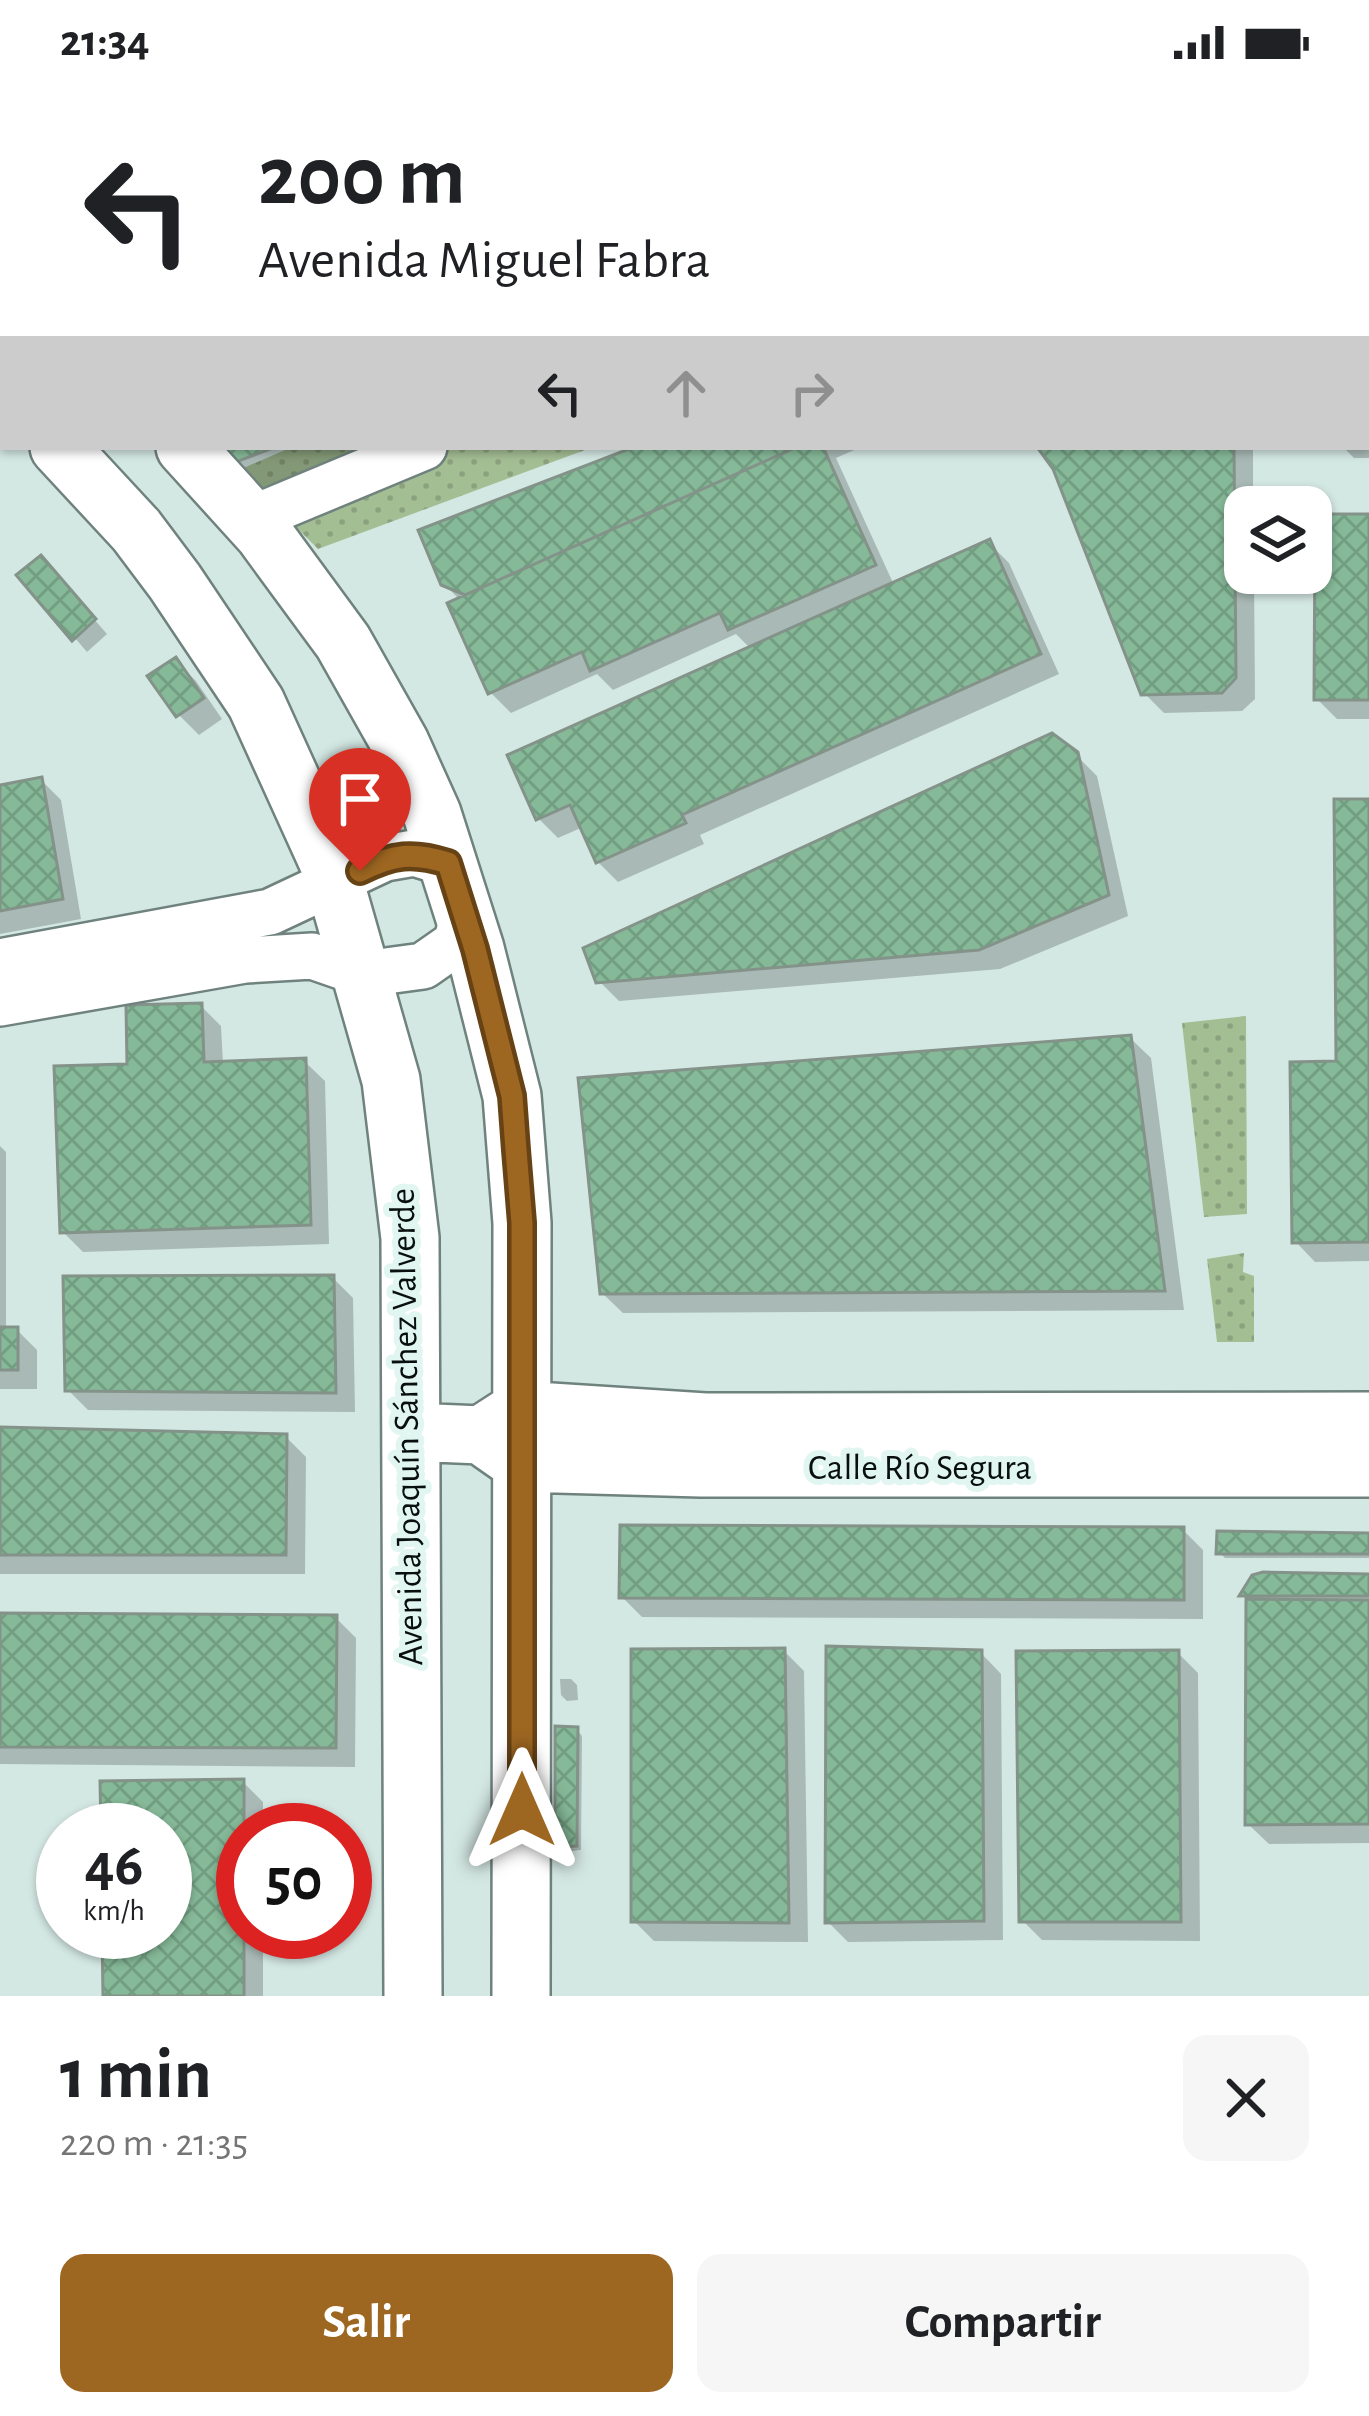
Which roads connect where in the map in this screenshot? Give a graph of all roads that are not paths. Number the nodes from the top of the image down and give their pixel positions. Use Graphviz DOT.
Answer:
graph roads {
  1 [pos="62,450"];
  2 [pos="188,450"];
  3 [pos="417,450"];
  4 [pos="250,519"];
  5 [pos="335,884"];
  6 [pos="456,889"];
  7 [pos="0,962"];
  8 [pos="364,974"];
  9 [pos="0,1003"];
  10 [pos="1369,1421"];
  11 [pos="411,1432"];
  12 [pos="511,1435"];
  13 [pos="1267,1444"];
  14 [pos="703,1445"];
  15 [pos="1369,1468"];
  16 [pos="523,1530"];
  17 [pos="413,1996"];
  18 [pos="521,1996"];
  1 -- 5 [label="main road, Avenida Joaquín Sánchez Valverde"];
  2 -- 4 [label="main road"];
  3 -- 4 [label="street"];
  4 -- 6 [label="main road"];
  5 -- 6 [label="street"];
  5 -- 7 [label="street"];
  5 -- 8 [label="main road, Avenida Joaquín Sánchez Valverde"];
  6 -- 8 [label="street"];
  6 -- 12 [label="main road"];
  8 -- 9 [label="street"];
  8 -- 11 [label="main road, Avenida Joaquín Sánchez Valverde"];
  10 -- 13 [label="main road, Calle Río Segura"];
  11 -- 12 [label="main road, Calle Río Segura"];
  11 -- 17 [label="main road, Avenida Joaquín Sánchez Valverde"];
  12 -- 14 [label="main road, Calle Río Segura"];
  12 -- 16 [label="main road"];
  13 -- 14 [label="main road, Calle Río Segura"];
  13 -- 15 [label="main road, Calle Río Segura"];
  14 -- 16 [label="main road"];
  16 -- 18 [label="main road"];
}
